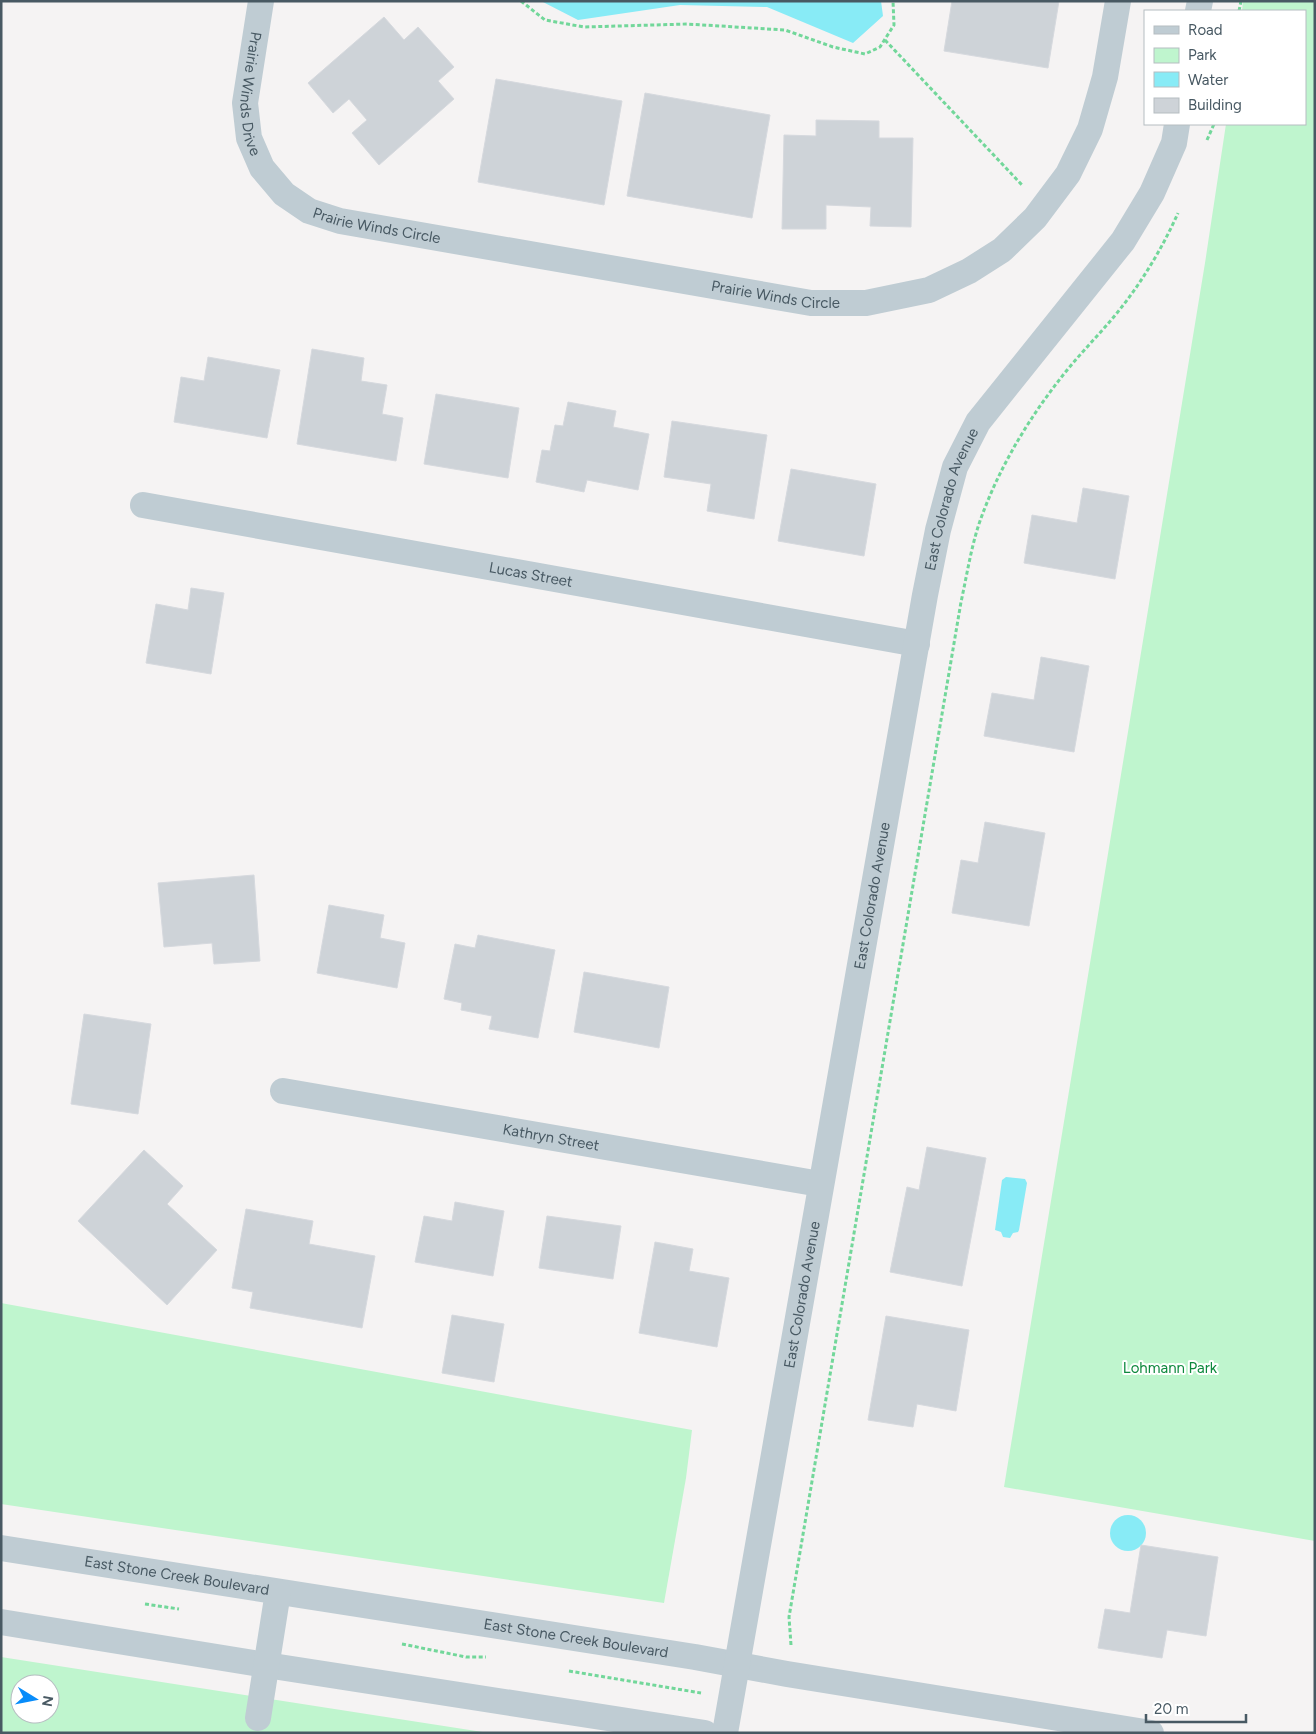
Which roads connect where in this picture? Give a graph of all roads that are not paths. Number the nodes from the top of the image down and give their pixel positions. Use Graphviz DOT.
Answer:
graph roads {
  1 [pos="261,1"];
  2 [pos="1118,1"];
  3 [pos="1178,125"];
  4 [pos="273,181"];
  5 [pos="143,505"];
  6 [pos="917,644"];
  7 [pos="284,1091"];
  8 [pos="820,1184"];
  9 [pos="1,1548"];
  10 [pos="278,1592"];
  11 [pos="1,1622"];
  12 [pos="736,1664"];
  13 [pos="266,1665"];
  14 [pos="258,1718"];
  15 [pos="705,1733"];
  16 [pos="725,1733"];
  17 [pos="1151,1733"];
  1 -- 4 [label="street, Prairie Winds Drive"];
  2 -- 4 [label="street, Prairie Winds Circle"];
  3 -- 6 [label="street, East Colorado Avenue"];
  5 -- 6 [label="street, Lucas Street"];
  6 -- 8 [label="street, East Colorado Avenue"];
  7 -- 8 [label="street, Kathryn Street"];
  8 -- 12 [label="street, East Colorado Avenue"];
  9 -- 10 [label="street, East Stone Creek Boulevard"];
  10 -- 12 [label="street, East Stone Creek Boulevard"];
  10 -- 13 [label="street"];
  11 -- 13 [label="street"];
  12 -- 16 [label="street, East Colorado Avenue"];
  12 -- 17 [label="street, East Stone Creek Boulevard"];
  13 -- 14 [label="street"];
  13 -- 15 [label="street"];
}
